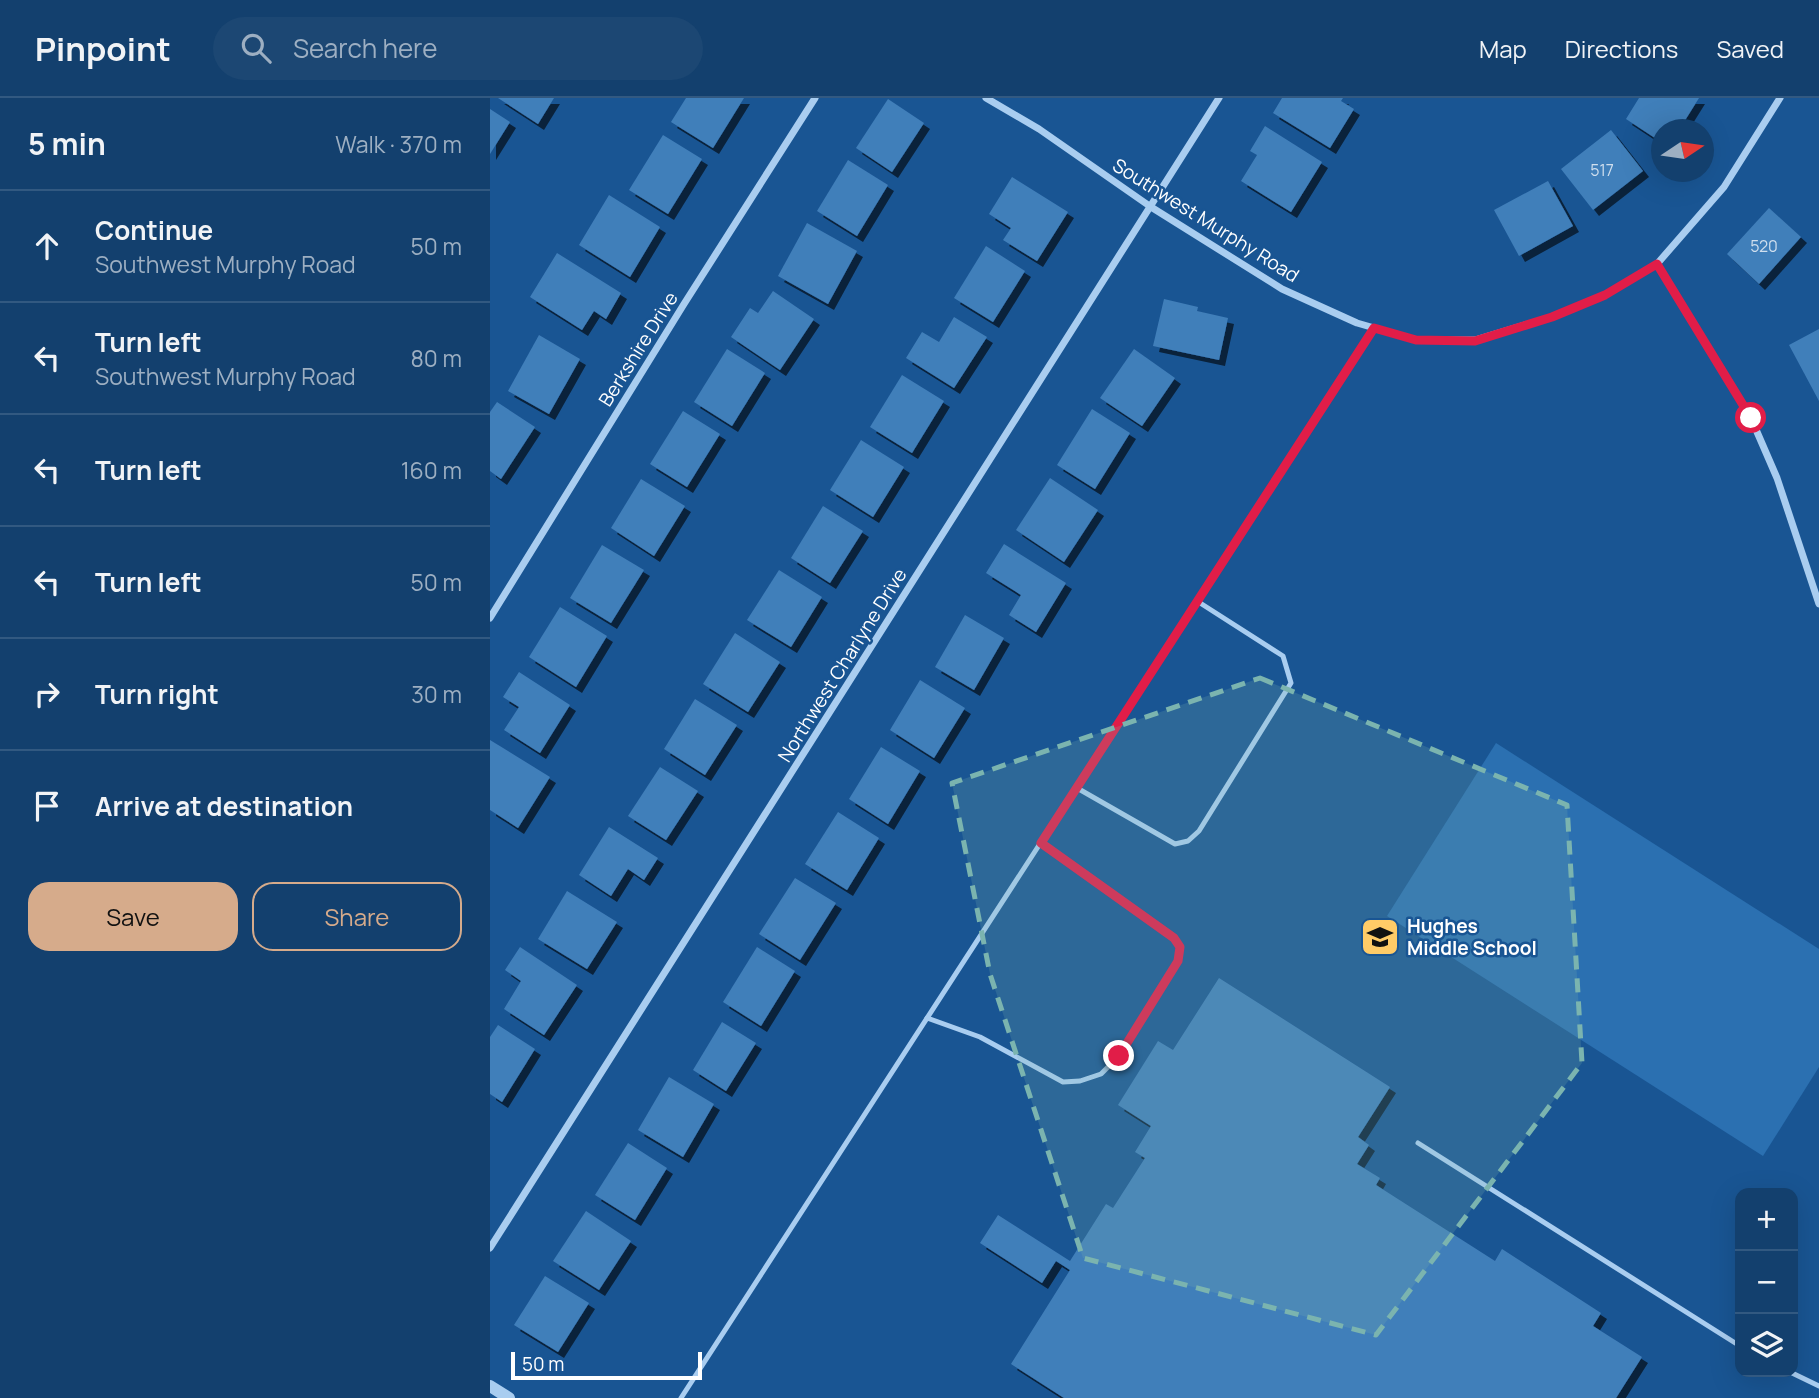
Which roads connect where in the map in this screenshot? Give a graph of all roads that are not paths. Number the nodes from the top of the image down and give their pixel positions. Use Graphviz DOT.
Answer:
graph roads {
  1 [pos="815,98"];
  2 [pos="986,98"];
  3 [pos="1219,98"];
  4 [pos="1780,98"];
  5 [pos="1151,207"];
  6 [pos="1657,264"];
  7 [pos="1374,328"];
  8 [pos="1197,601"];
  9 [pos="1819,604"];
  10 [pos="490,618"];
  11 [pos="1077,788"];
  12 [pos="1041,843"];
  13 [pos="927,1018"];
  14 [pos="1418,1143"];
  15 [pos="490,1248"];
  16 [pos="1735,1343"];
  17 [pos="1798,1376"];
  18 [pos="490,1386"];
  19 [pos="1819,1386"];
  20 [pos="509,1398"];
  21 [pos="681,1398"];
  1 -- 10 [label="street, Berkshire Drive"];
  2 -- 5 [label="street, Southwest Murphy Road"];
  3 -- 5 [label="street, Northwest Charlyne Drive"];
  4 -- 6 [label="street, Southwest Murphy Road"];
  5 -- 7 [label="street, Southwest Murphy Road"];
  5 -- 15 [label="street, Northwest Charlyne Drive"];
  6 -- 7 [label="street, Southwest Murphy Road"];
  6 -- 9 [label="street"];
  7 -- 8 [label="lane"];
  8 -- 11 [label="lane"];
  8 -- 11 [label="lane"];
  11 -- 12 [label="lane"];
  12 -- 13 [label="lane"];
  12 -- 13 [label="lane"];
  13 -- 21 [label="lane"];
  14 -- 16 [label="lane"];
  17 -- 19 [label="lane"];
  18 -- 20 [label="street"];
}
